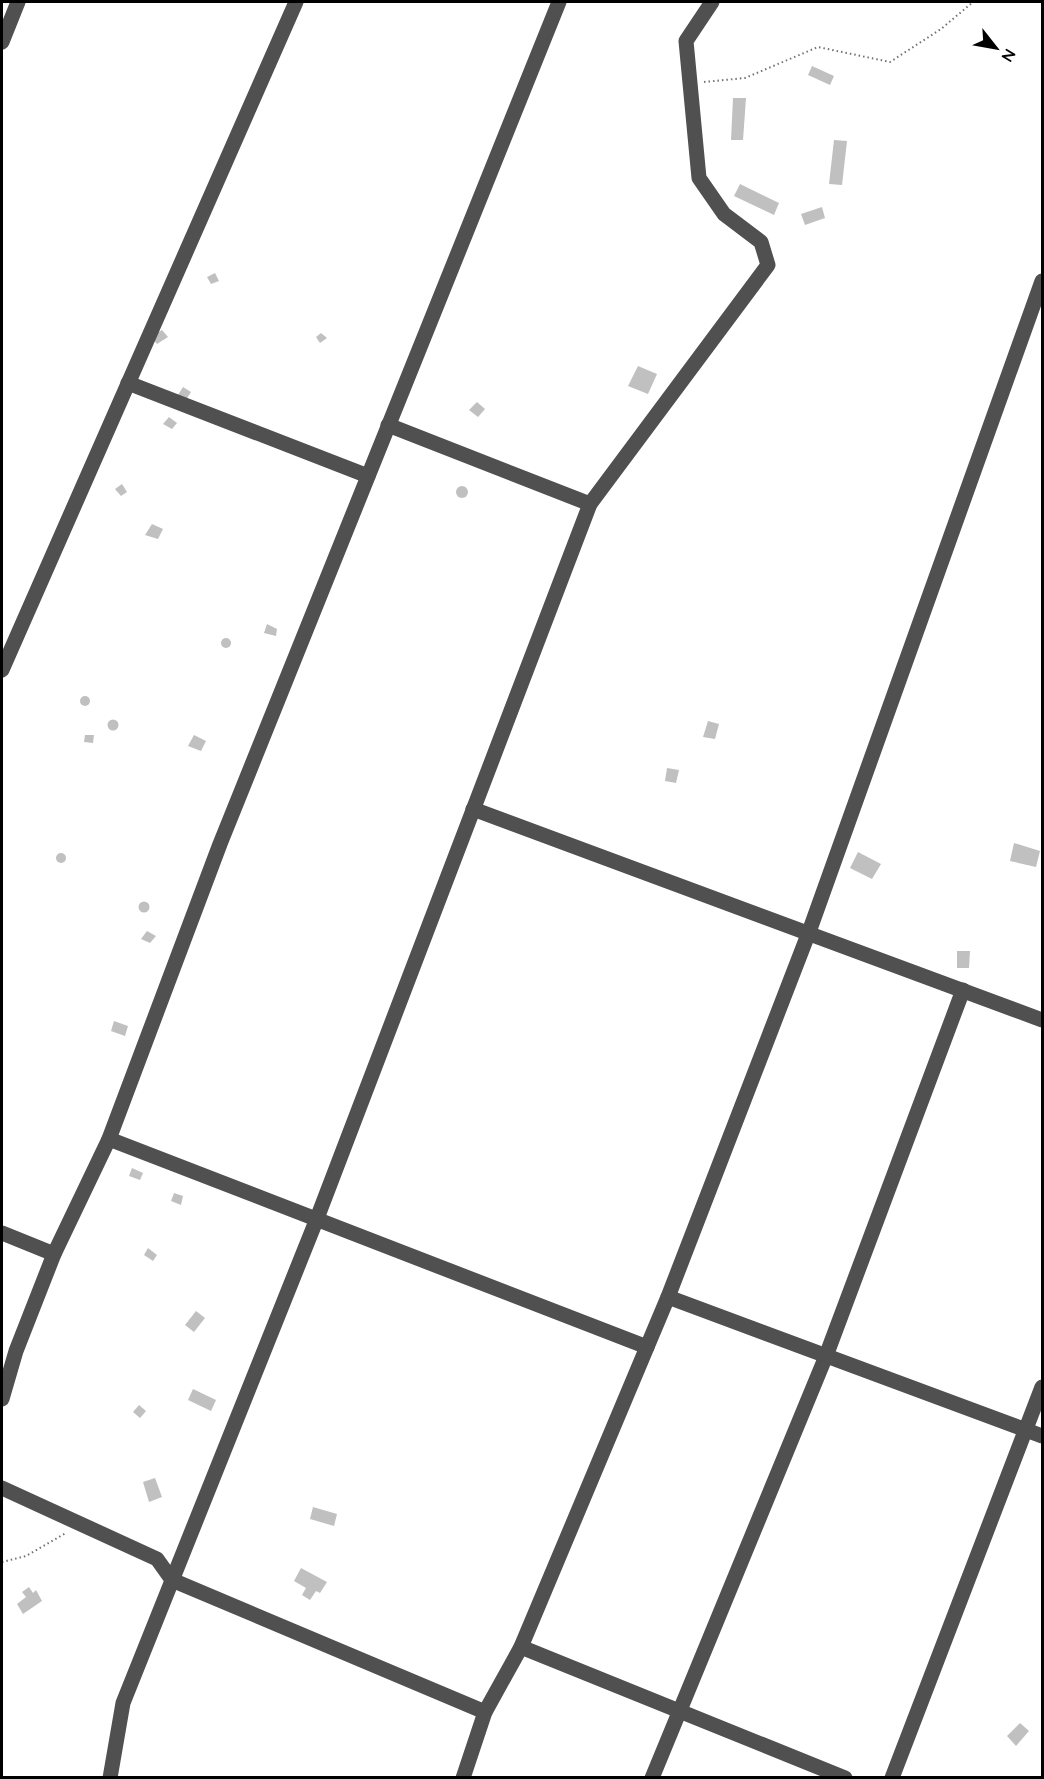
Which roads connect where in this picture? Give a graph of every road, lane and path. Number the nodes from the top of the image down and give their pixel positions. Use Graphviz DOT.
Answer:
graph roads {
  1 [pos="18,2"];
  2 [pos="296,2"];
  3 [pos="559,2"];
  4 [pos="712,2"];
  5 [pos="973,2"];
  6 [pos="2,42"];
  7 [pos="689,83"];
  8 [pos="1042,281"];
  9 [pos="128,383"];
  10 [pos="388,425"];
  11 [pos="368,477"];
  12 [pos="590,504"];
  13 [pos="2,670"];
  14 [pos="473,809"];
  15 [pos="809,932"];
  16 [pos="963,990"];
  17 [pos="1042,1020"];
  18 [pos="109,1139"];
  19 [pos="316,1221"];
  20 [pos="2,1233"];
  21 [pos="54,1254"];
  22 [pos="668,1297"];
  23 [pos="647,1347"];
  24 [pos="826,1356"];
  25 [pos="1042,1387"];
  26 [pos="2,1399"];
  27 [pos="1026,1430"];
  28 [pos="1042,1436"];
  29 [pos="2,1488"];
  30 [pos="81,1524"];
  31 [pos="2,1562"];
  32 [pos="172,1580"];
  33 [pos="521,1647"];
  34 [pos="679,1711"];
  35 [pos="485,1712"];
  36 [pos="110,1778"];
  37 [pos="463,1778"];
  38 [pos="652,1778"];
  39 [pos="845,1778"];
  40 [pos="892,1778"];
  1 -- 6 [label="street"];
  2 -- 9 [label="street"];
  3 -- 10 [label="street"];
  4 -- 7 [label="street"];
  5 -- 7 [label="path"];
  7 -- 12 [label="street"];
  8 -- 15 [label="street"];
  9 -- 11 [label="street"];
  9 -- 13 [label="street"];
  10 -- 11 [label="street"];
  10 -- 12 [label="street"];
  11 -- 18 [label="street"];
  12 -- 14 [label="street"];
  14 -- 15 [label="street"];
  14 -- 19 [label="street"];
  15 -- 16 [label="street"];
  15 -- 22 [label="street"];
  16 -- 17 [label="street"];
  16 -- 24 [label="street"];
  18 -- 19 [label="street"];
  18 -- 21 [label="street"];
  19 -- 23 [label="street"];
  19 -- 32 [label="street"];
  20 -- 21 [label="street"];
  21 -- 26 [label="street"];
  22 -- 23 [label="street"];
  22 -- 24 [label="street"];
  23 -- 33 [label="street"];
  24 -- 27 [label="street"];
  24 -- 34 [label="street"];
  25 -- 27 [label="street"];
  27 -- 28 [label="street"];
  27 -- 40 [label="street"];
  29 -- 30 [label="street"];
  30 -- 31 [label="path"];
  30 -- 32 [label="street"];
  32 -- 35 [label="street"];
  32 -- 36 [label="street"];
  33 -- 34 [label="street"];
  33 -- 35 [label="street"];
  34 -- 38 [label="street"];
  34 -- 39 [label="street"];
  35 -- 37 [label="street"];
}
